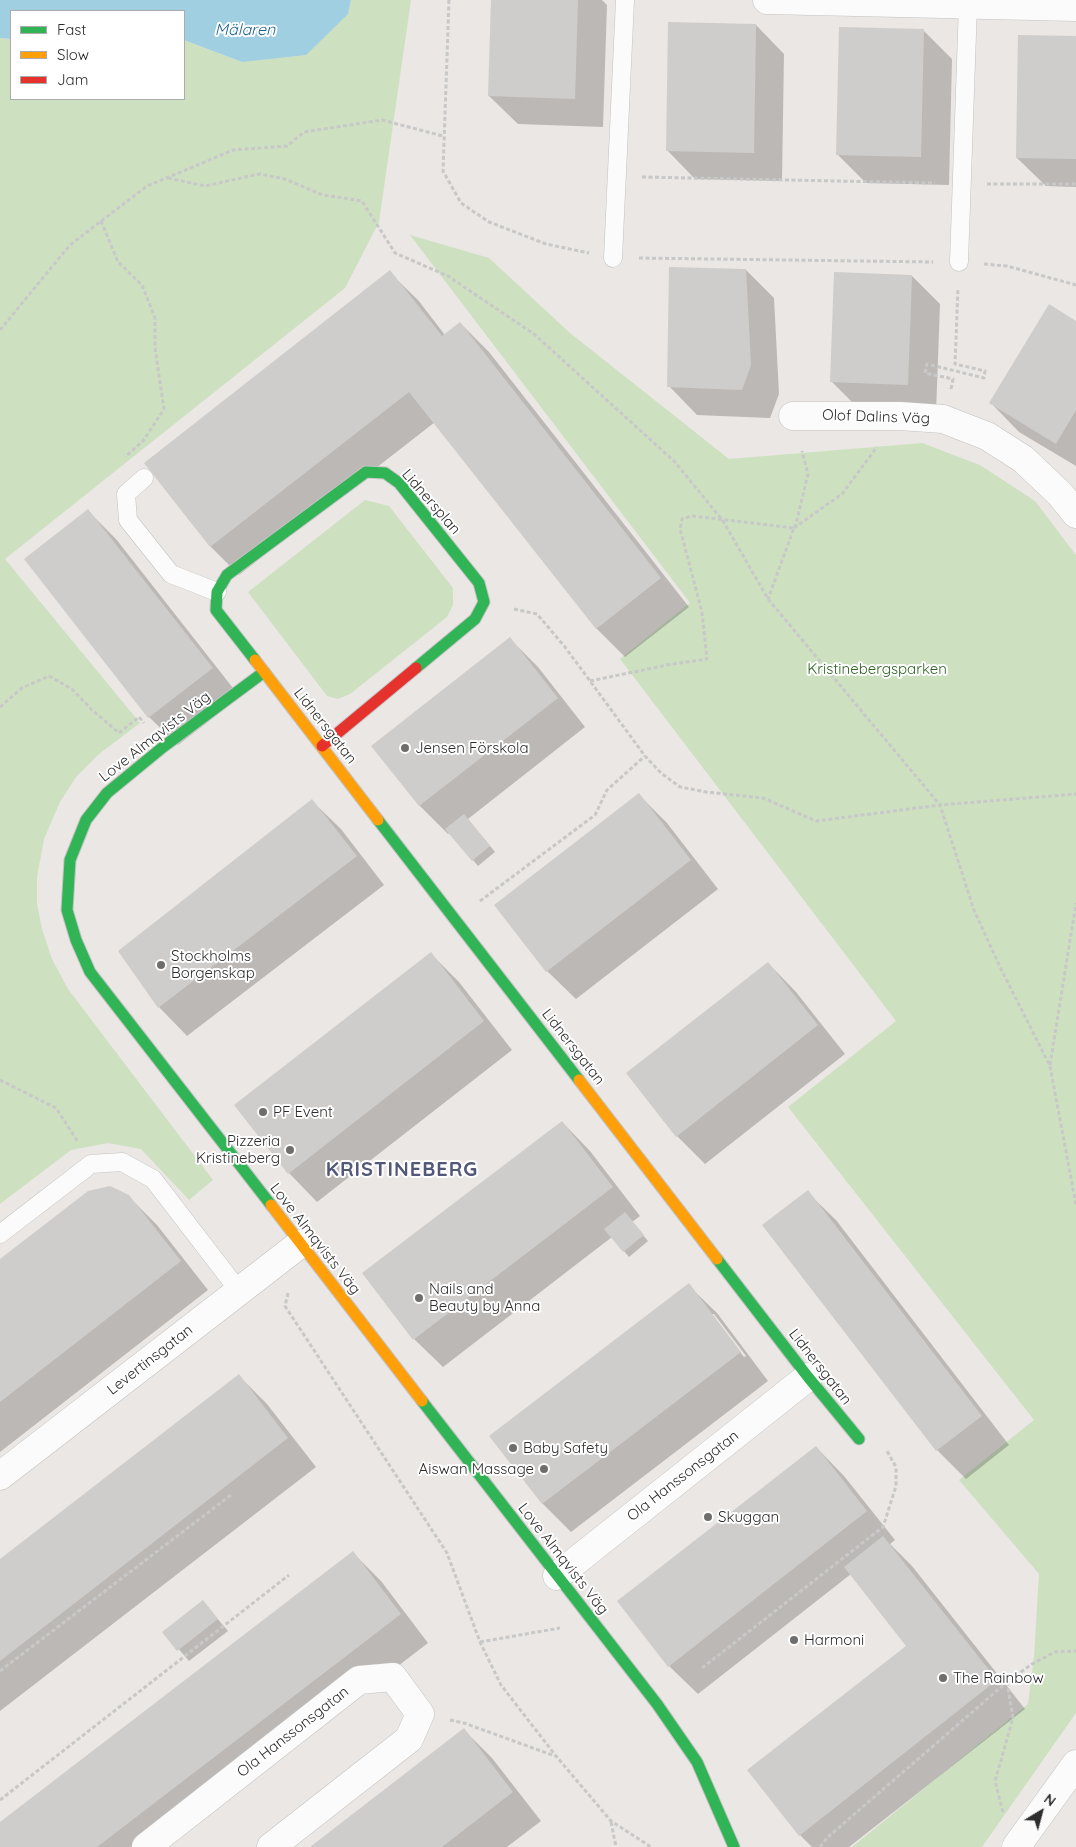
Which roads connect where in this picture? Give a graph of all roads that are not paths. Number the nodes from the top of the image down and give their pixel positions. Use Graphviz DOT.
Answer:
graph roads {
  1 [pos="625,0"];
  2 [pos="767,0"];
  3 [pos="968,5"];
  4 [pos="1076,7"];
  5 [pos="613,258"];
  6 [pos="959,262"];
  7 [pos="793,416"];
  8 [pos="144,478"];
  9 [pos="1076,514"];
  10 [pos="217,592"];
  11 [pos="264,672"];
  12 [pos="322,746"];
  13 [pos="0,1234"];
  14 [pos="300,1244"];
  15 [pos="239,1292"];
  16 [pos="808,1377"];
  17 [pos="859,1439"];
  18 [pos="0,1476"];
  19 [pos="557,1576"];
  20 [pos="1076,1764"];
  21 [pos="146,1847"];
  22 [pos="271,1847"];
  23 [pos="734,1847"];
  24 [pos="1016,1847"];
  1 -- 5 [label="lane"];
  2 -- 3 [label="street"];
  3 -- 4 [label="street"];
  3 -- 6 [label="lane"];
  7 -- 9 [label="street, Olof Dalins Väg"];
  8 -- 10 [label="lane"];
  10 -- 11 [label="street"];
  10 -- 12 [label="street, Lidnersplan"];
  11 -- 12 [label="street, Lidnersgatan"];
  11 -- 14 [label="street, Love Almqvists Väg"];
  12 -- 16 [label="street, Lidnersgatan"];
  13 -- 15 [label="lane"];
  14 -- 15 [label="street, Levertinsgatan"];
  14 -- 19 [label="street, Love Almqvists Väg"];
  15 -- 18 [label="street, Levertinsgatan"];
  16 -- 17 [label="street, Lidnersgatan"];
  16 -- 19 [label="street, Ola Hanssonsgatan"];
  19 -- 23 [label="street, Love Almqvists Väg"];
  20 -- 24 [label="street"];
  21 -- 22 [label="street, Ola Hanssonsgatan"];
}
